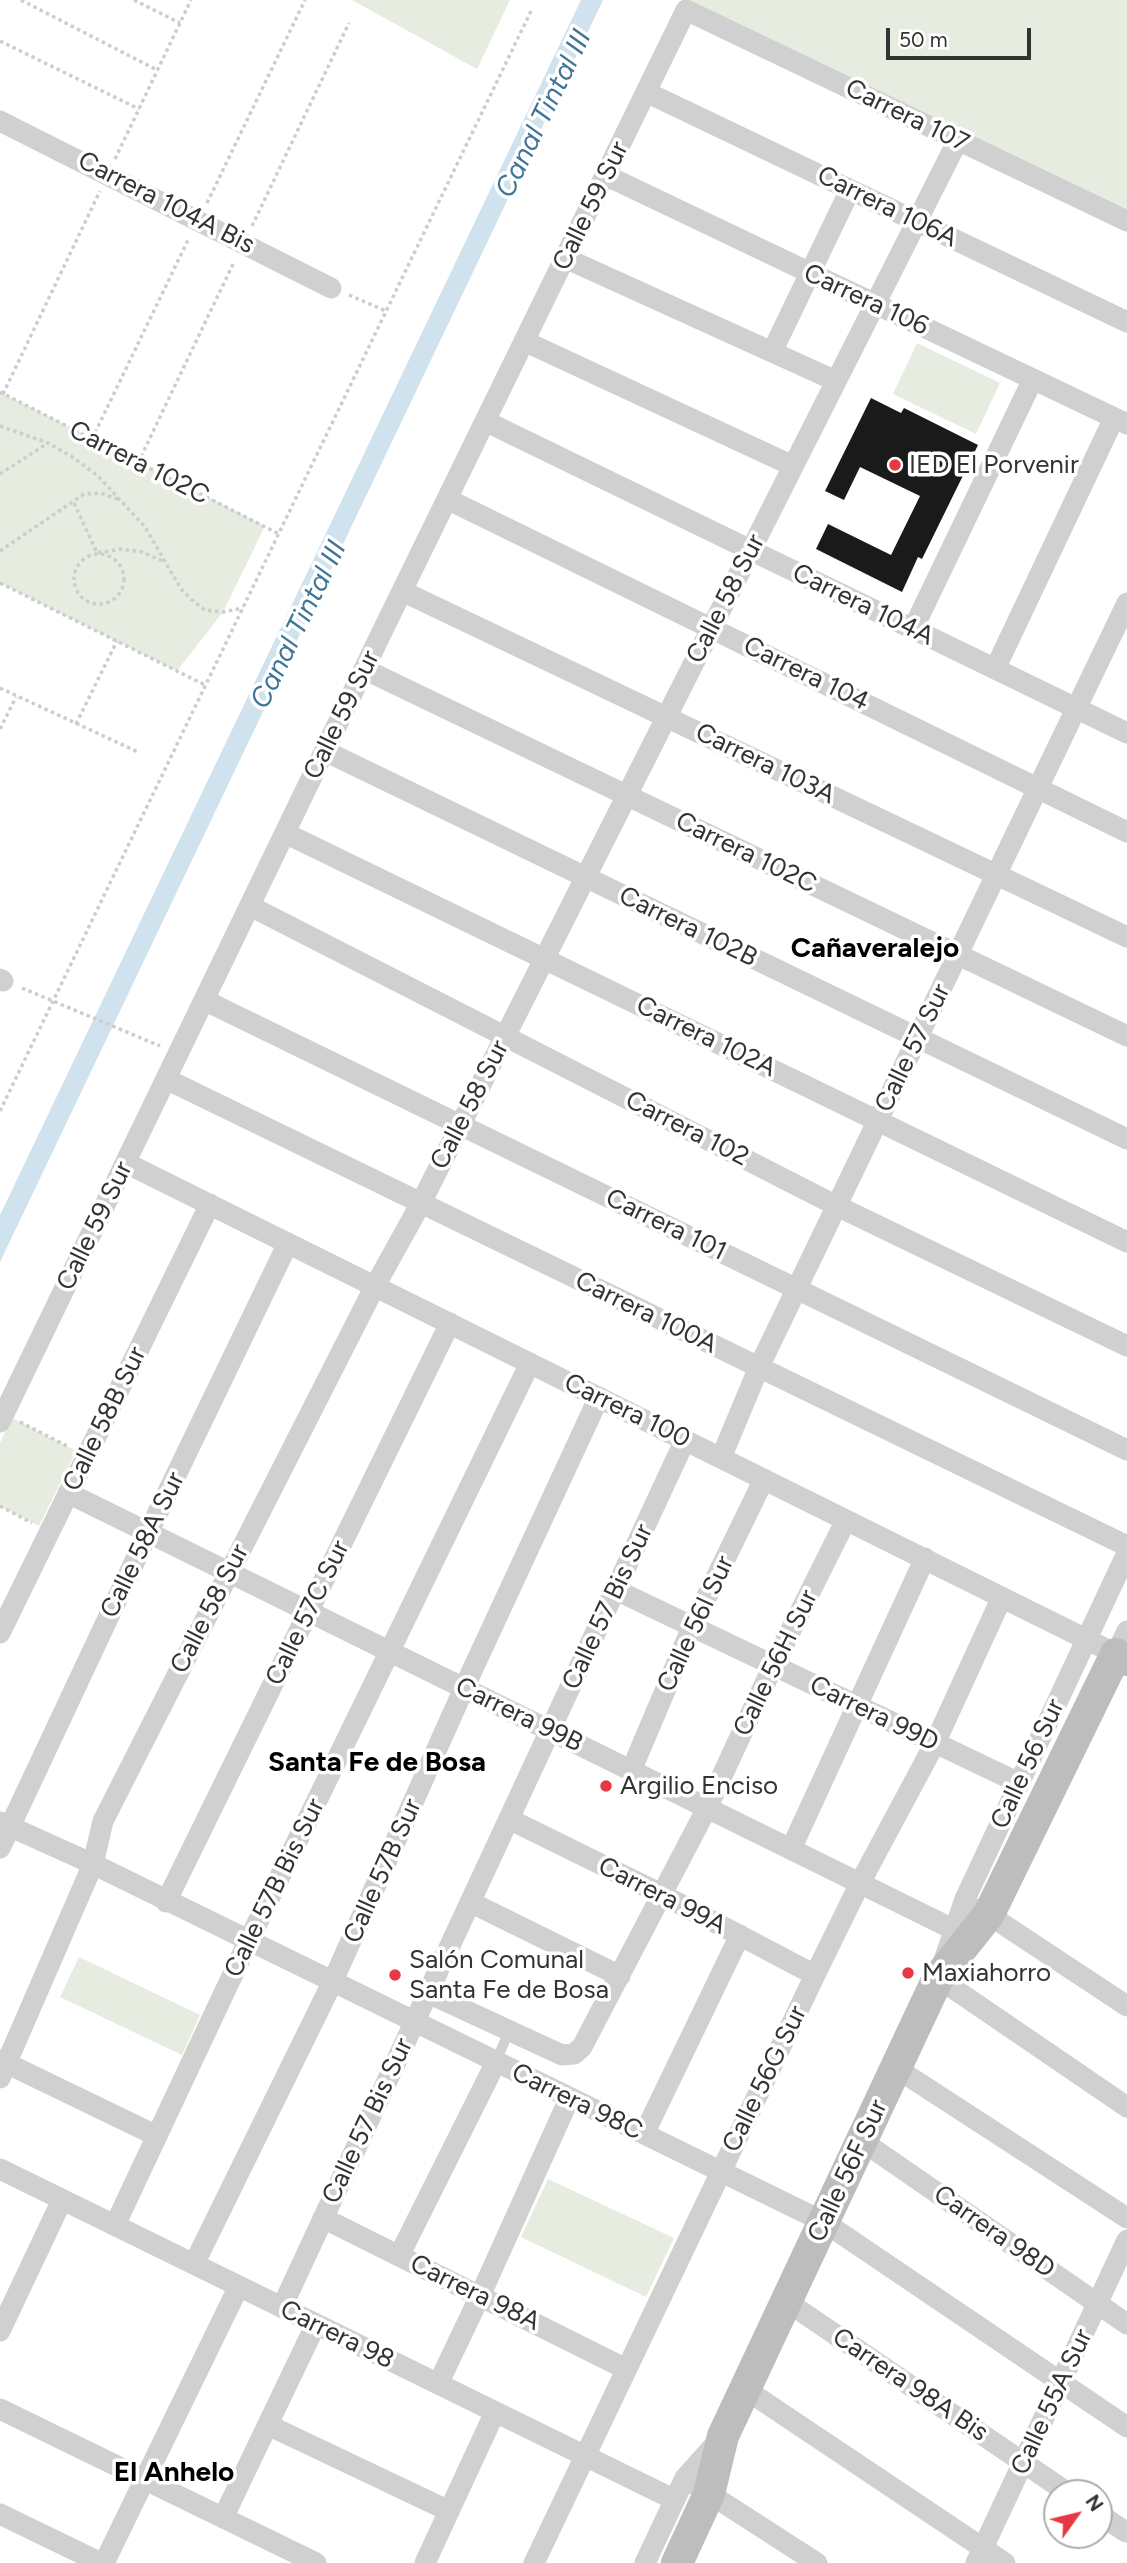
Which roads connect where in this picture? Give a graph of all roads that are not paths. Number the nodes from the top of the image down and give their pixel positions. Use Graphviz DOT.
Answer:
graph roads {
  1 [pos="686,10"];
  2 [pos="646,92"];
  3 [pos="0,121"];
  4 [pos="958,140"];
  5 [pos="606,176"];
  6 [pos="850,190"];
  7 [pos="1127,221"];
  8 [pos="916,222"];
  9 [pos="565,258"];
  10 [pos="810,273"];
  11 [pos="331,288"];
  12 [pos="875,304"];
  13 [pos="1127,322"];
  14 [pos="524,341"];
  15 [pos="772,352"];
  16 [pos="1033,379"];
  17 [pos="836,382"];
  18 [pos="485,421"];
  19 [pos="1120,421"];
  20 [pos="793,466"];
  21 [pos="447,499"];
  22 [pos="750,550"];
  23 [pos="402,591"];
  24 [pos="1127,603"];
  25 [pos="1122,625"];
  26 [pos="711,628"];
  27 [pos="913,629"];
  28 [pos="364,669"];
  29 [pos="995,669"];
  30 [pos="1076,708"];
  31 [pos="667,717"];
  32 [pos="1127,733"];
  33 [pos="325,751"];
  34 [pos="1038,788"];
  35 [pos="626,796"];
  36 [pos="1127,832"];
  37 [pos="285,833"];
  38 [pos="996,874"];
  39 [pos="586,877"];
  40 [pos="250,906"];
  41 [pos="1127,937"];
  42 [pos="958,955"];
  43 [pos="544,959"];
  44 [pos="204,1000"];
  45 [pos="505,1036"];
  46 [pos="1127,1036"];
  47 [pos="918,1038"];
  48 [pos="166,1079"];
  49 [pos="878,1121"];
  50 [pos="461,1125"];
  51 [pos="1127,1139"];
  52 [pos="126,1163"];
  53 [pos="421,1203"];
  54 [pos="210,1204"];
  55 [pos="837,1206"];
  56 [pos="1127,1242"];
  57 [pos="288,1243"];
  58 [pos="375,1286"];
  59 [pos="797,1289"];
  60 [pos="450,1323"];
  61 [pos="1127,1346"];
  62 [pos="530,1363"];
  63 [pos="759,1367"];
  64 [pos="599,1397"];
  65 [pos="2,1418"];
  66 [pos="685,1440"];
  67 [pos="1127,1450"];
  68 [pos="721,1458"];
  69 [pos="764,1479"];
  70 [pos="68,1493"];
  71 [pos="846,1520"];
  72 [pos="148,1532"];
  73 [pos="1127,1546"];
  74 [pos="1127,1553"];
  75 [pos="925,1559"];
  76 [pos="228,1572"];
  77 [pos="616,1590"];
  78 [pos="1002,1597"];
  79 [pos="309,1612"];
  80 [pos="692,1627"];
  81 [pos="0,1633"];
  82 [pos="1086,1639"];
  83 [pos="1123,1648"];
  84 [pos="390,1652"];
  85 [pos="773,1666"];
  86 [pos="464,1688"];
  87 [pos="858,1706"];
  88 [pos="550,1731"];
  89 [pos="935,1743"];
  90 [pos="631,1770"];
  91 [pos="1019,1783"];
  92 [pos="707,1808"];
  93 [pos="509,1819"];
  94 [pos="5,1825"];
  95 [pos="0,1848"];
  96 [pos="791,1849"];
  97 [pos="93,1864"];
  98 [pos="860,1883"];
  99 [pos="661,1894"];
  100 [pos="166,1902"];
  101 [pos="470,1902"];
  102 [pos="970,1920"];
  103 [pos="740,1935"];
  104 [pos="248,1942"];
  105 [pos="815,1975"];
  106 [pos="620,1976"];
  107 [pos="938,1978"];
  108 [pos="332,1983"];
  109 [pos="428,1993"];
  110 [pos="1127,2006"];
  111 [pos="414,2023"];
  112 [pos="509,2031"];
  113 [pos="496,2062"];
  114 [pos="2,2067"];
  115 [pos="896,2068"];
  116 [pos="569,2099"];
  117 [pos="1127,2107"];
  118 [pos="644,2134"];
  119 [pos="156,2136"];
  120 [pos="862,2141"];
  121 [pos="0,2169"];
  122 [pos="721,2172"];
  123 [pos="62,2200"];
  124 [pos="323,2218"];
  125 [pos="1127,2218"];
  126 [pos="824,2222"];
  127 [pos="115,2225"];
  128 [pos="1127,2240"];
  129 [pos="399,2256"];
  130 [pos="194,2264"];
  131 [pos="239,2286"];
  132 [pos="480,2296"];
  133 [pos="786,2301"];
  134 [pos="1097,2303"];
  135 [pos="282,2307"];
  136 [pos="1127,2323"];
  137 [pos="316,2324"];
  138 [pos="0,2331"];
  139 [pos="626,2368"];
  140 [pos="1061,2383"];
  141 [pos="438,2384"];
  142 [pos="745,2389"];
  143 [pos="0,2409"];
  144 [pos="495,2412"];
  145 [pos="268,2425"];
  146 [pos="1127,2427"];
  147 [pos="585,2456"];
  148 [pos="1024,2463"];
  149 [pos="145,2479"];
  150 [pos="1047,2479"];
  151 [pos="697,2486"];
  152 [pos="675,2500"];
  153 [pos="449,2511"];
  154 [pos="0,2514"];
  155 [pos="223,2518"];
  156 [pos="980,2556"];
  157 [pos="102,2563"];
  158 [pos="316,2563"];
  159 [pos="425,2563"];
  160 [pos="534,2563"];
  161 [pos="645,2563"];
  162 [pos="677,2563"];
  163 [pos="817,2563"];
  164 [pos="1005,2563"];
  1 -- 2 [label="street, Calle 59 Sur"];
  1 -- 4 [label="street, Carrera 107"];
  2 -- 5 [label="street, Calle 59 Sur"];
  2 -- 6 [label="street, Carrera 106A"];
  3 -- 11 [label="street, Carrera 104A Bis"];
  4 -- 7 [label="street, Carrera 107"];
  4 -- 8 [label="street, Calle 58 Sur"];
  5 -- 9 [label="street, Calle 59 Sur"];
  5 -- 10 [label="street, Carrera 106"];
  6 -- 8 [label="street, Carrera 106A"];
  6 -- 10 [label="street"];
  8 -- 12 [label="street, Calle 58 Sur"];
  8 -- 13 [label="street, Carrera 106A"];
  9 -- 14 [label="street, Calle 59 Sur"];
  9 -- 15 [label="street"];
  10 -- 12 [label="street, Carrera 106"];
  10 -- 15 [label="street"];
  12 -- 16 [label="street, Carrera 106"];
  12 -- 17 [label="street, Calle 58 Sur"];
  14 -- 18 [label="street, Calle 59 Sur"];
  14 -- 20 [label="street"];
  15 -- 17 [label="street"];
  16 -- 19 [label="street, Carrera 106"];
  16 -- 27 [label="street"];
  17 -- 20 [label="street, Calle 58 Sur"];
  18 -- 21 [label="street, Calle 59 Sur"];
  18 -- 22 [label="street, Carrera 104A"];
  19 -- 29 [label="street"];
  20 -- 22 [label="street, Calle 58 Sur"];
  21 -- 23 [label="street, Calle 59 Sur"];
  21 -- 26 [label="street, Carrera 104"];
  22 -- 26 [label="street, Calle 58 Sur"];
  22 -- 27 [label="street, Carrera 104A"];
  23 -- 28 [label="street, Calle 59 Sur"];
  23 -- 31 [label="street, Carrera 103A"];
  24 -- 25 [label="street, Calle 57 Sur"];
  25 -- 30 [label="street, Calle 57 Sur"];
  26 -- 31 [label="street, Calle 58 Sur"];
  26 -- 34 [label="street, Carrera 104"];
  27 -- 29 [label="street, Carrera 104A"];
  28 -- 33 [label="street, Calle 59 Sur"];
  28 -- 35 [label="street, Carrera 102C"];
  29 -- 30 [label="street, Carrera 104A"];
  30 -- 32 [label="street, Carrera 104A"];
  30 -- 34 [label="street, Calle 57 Sur"];
  31 -- 35 [label="street, Calle 58 Sur"];
  31 -- 38 [label="street, Carrera 103A"];
  33 -- 37 [label="street, Calle 59 Sur"];
  33 -- 39 [label="street, Carrera 102B"];
  34 -- 36 [label="street, Carrera 104"];
  34 -- 38 [label="street, Calle 57 Sur"];
  35 -- 39 [label="street, Calle 58 Sur"];
  35 -- 42 [label="street, Carrera 102C"];
  37 -- 40 [label="street, Calle 59 Sur"];
  37 -- 43 [label="street, Carrera 102A"];
  38 -- 41 [label="street, Carrera 103A"];
  38 -- 42 [label="street, Calle 57 Sur"];
  39 -- 43 [label="street, Calle 58 Sur"];
  39 -- 47 [label="street, Carrera 102B"];
  40 -- 44 [label="street, Calle 59 Sur"];
  40 -- 45 [label="street, Carrera 102"];
  42 -- 46 [label="street, Carrera 102C"];
  42 -- 47 [label="street, Calle 57 Sur"];
  43 -- 45 [label="street, Calle 58 Sur"];
  43 -- 49 [label="street, Carrera 102A"];
  44 -- 48 [label="street, Calle 59 Sur"];
  44 -- 50 [label="street, Carrera 101"];
  45 -- 50 [label="street, Calle 58 Sur"];
  45 -- 55 [label="street, Carrera 102"];
  47 -- 49 [label="street, Calle 57 Sur"];
  47 -- 51 [label="street, Carrera 102B"];
  48 -- 52 [label="street, Calle 59 Sur"];
  48 -- 53 [label="street, Carrera 100A"];
  49 -- 55 [label="street, Calle 57 Sur"];
  49 -- 56 [label="street, Carrera 102A"];
  50 -- 53 [label="street, Calle 58 Sur"];
  50 -- 59 [label="street, Carrera 101"];
  52 -- 54 [label="street, Carrera 100"];
  52 -- 65 [label="street, Calle 59 Sur"];
  53 -- 58 [label="street, Calle 58 Sur"];
  53 -- 63 [label="street, Carrera 100A"];
  54 -- 57 [label="street, Carrera 100"];
  54 -- 70 [label="street, Calle 58B Sur"];
  55 -- 59 [label="street, Calle 57 Sur"];
  55 -- 61 [label="street, Carrera 102"];
  57 -- 58 [label="street, Carrera 100"];
  57 -- 72 [label="street, Calle 58A Sur"];
  58 -- 60 [label="street, Carrera 100"];
  58 -- 76 [label="street, Calle 58 Sur"];
  59 -- 63 [label="street, Calle 57 Sur"];
  59 -- 67 [label="street, Carrera 101"];
  60 -- 62 [label="street, Carrera 100"];
  60 -- 79 [label="street, Calle 57C Sur"];
  62 -- 64 [label="street, Carrera 100"];
  62 -- 84 [label="street, Calle 57B Bis Sur"];
  63 -- 68 [label="street, Calle 57 Sur"];
  63 -- 73 [label="street, Carrera 100A"];
  64 -- 66 [label="street, Carrera 100"];
  64 -- 86 [label="street, Calle 57B Sur"];
  66 -- 68 [label="street, Carrera 100"];
  66 -- 77 [label="street, Calle 57 Bis Sur"];
  68 -- 69 [label="street, Carrera 100"];
  69 -- 71 [label="street, Carrera 100"];
  69 -- 80 [label="street, Calle 56I Sur"];
  70 -- 72 [label="street, Carrera 99B"];
  70 -- 81 [label="street, Calle 58B Sur"];
  71 -- 75 [label="street, Carrera 100"];
  71 -- 85 [label="street, Calle 56H Sur"];
  72 -- 76 [label="street, Carrera 99B"];
  72 -- 94 [label="street, Calle 58A Sur"];
  74 -- 82 [label="street, Calle 56 Sur"];
  75 -- 78 [label="street, Carrera 100"];
  75 -- 87 [label="street"];
  76 -- 79 [label="street, Carrera 99B"];
  76 -- 97 [label="street, Calle 58 Sur"];
  77 -- 80 [label="street, Carrera 99D"];
  77 -- 88 [label="street, Calle 57 Bis Sur"];
  78 -- 82 [label="street, Carrera 100"];
  78 -- 89 [label="street, Calle 56G Sur"];
  79 -- 84 [label="street, Carrera 99B"];
  79 -- 100 [label="street, Calle 57C Sur"];
  80 -- 85 [label="street, Carrera 99D"];
  80 -- 90 [label="street, Calle 56I Sur"];
  82 -- 83 [label="street, Carrera 100"];
  82 -- 91 [label="street, Calle 56 Sur"];
  83 -- 102 [label="street, Calle 56 Sur"];
  84 -- 86 [label="street, Carrera 99B"];
  84 -- 104 [label="street, Calle 57B Bis Sur"];
  85 -- 87 [label="street, Carrera 99D"];
  85 -- 92 [label="street, Calle 56H Sur"];
  86 -- 88 [label="street, Carrera 99B"];
  86 -- 108 [label="street, Calle 57B Sur"];
  87 -- 89 [label="street, Carrera 99D"];
  87 -- 96 [label="street"];
  88 -- 90 [label="street, Carrera 99B"];
  88 -- 93 [label="street, Calle 57 Bis Sur"];
  89 -- 91 [label="street, Carrera 99D"];
  89 -- 98 [label="street, Calle 56G Sur"];
  90 -- 92 [label="street, Carrera 99B"];
  91 -- 102 [label="street, Calle 56 Sur"];
  92 -- 96 [label="street, Carrera 99B"];
  92 -- 99 [label="street, Calle 56H Sur"];
  93 -- 99 [label="street, Carrera 99A"];
  93 -- 101 [label="street, Calle 57 Bis Sur"];
  94 -- 95 [label="street, Calle 58A Sur"];
  94 -- 97 [label="street, Carrera 98C"];
  96 -- 98 [label="street, Carrera 99B"];
  97 -- 100 [label="street, Carrera 98C"];
  97 -- 114 [label="street, Calle 58 Sur"];
  98 -- 102 [label="street, Carrera 99B"];
  98 -- 105 [label="street, Calle 56G Sur"];
  99 -- 103 [label="street, Carrera 99A"];
  99 -- 106 [label="street, Calle 56H Sur"];
  100 -- 104 [label="street, Carrera 98C"];
  101 -- 106 [label="street"];
  101 -- 109 [label="street, Calle 57 Bis Sur"];
  102 -- 107 [label="street, Calle 56F Sur"];
  102 -- 110 [label="street, Carrera 99B"];
  103 -- 105 [label="street, Carrera 99A"];
  103 -- 118 [label="street"];
  104 -- 108 [label="street, Carrera 98C"];
  104 -- 119 [label="street, Calle 57B Bis Sur"];
  105 -- 122 [label="street, Calle 56G Sur"];
  106 -- 112 [label="street, Calle 56H Sur"];
  107 -- 115 [label="street, Calle 56F Sur"];
  107 -- 117 [label="street"];
  108 -- 111 [label="street, Carrera 98C"];
  108 -- 130 [label="street, Calle 57B Sur"];
  109 -- 111 [label="street, Calle 57 Bis Sur"];
  109 -- 112 [label="street"];
  111 -- 113 [label="street, Carrera 98C"];
  111 -- 124 [label="street, Calle 57 Bis Sur"];
  112 -- 113 [label="lane"];
  113 -- 116 [label="street, Carrera 98C"];
  113 -- 129 [label="street"];
  114 -- 119 [label="street"];
  115 -- 120 [label="street, Calle 56F Sur"];
  115 -- 125 [label="street"];
  116 -- 118 [label="street, Carrera 98C"];
  116 -- 132 [label="street"];
  118 -- 122 [label="street, Carrera 98C"];
  119 -- 127 [label="street, Calle 57B Bis Sur"];
  120 -- 126 [label="street, Calle 56F Sur"];
  120 -- 134 [label="street, Carrera 98D"];
  121 -- 123 [label="street, Carrera 98"];
  122 -- 126 [label="street, Carrera 98C"];
  122 -- 139 [label="street, Calle 56G Sur"];
  123 -- 127 [label="street, Carrera 98"];
  123 -- 138 [label="street"];
  124 -- 129 [label="street, Carrera 98A"];
  124 -- 135 [label="street, Calle 57 Bis Sur"];
  126 -- 133 [label="street, Calle 56F Sur"];
  126 -- 140 [label="street, Carrera 98C"];
  127 -- 130 [label="street, Carrera 98"];
  128 -- 134 [label="street, Calle 55A Sur"];
  129 -- 132 [label="street, Carrera 98A"];
  130 -- 131 [label="street, Carrera 98"];
  131 -- 135 [label="street, Carrera 98"];
  131 -- 149 [label="street"];
  132 -- 139 [label="street, Carrera 98A"];
  132 -- 141 [label="street"];
  133 -- 142 [label="street, Calle 56F Sur"];
  133 -- 148 [label="street, Carrera 98A Bis"];
  134 -- 136 [label="street, Carrera 98D"];
  134 -- 140 [label="street, Calle 55A Sur"];
  135 -- 137 [label="street, Carrera 98"];
  137 -- 141 [label="street, Carrera 98"];
  137 -- 145 [label="street"];
  139 -- 147 [label="street, Calle 56G Sur"];
  140 -- 146 [label="street, Carrera 98C"];
  140 -- 148 [label="street, Calle 55A Sur"];
  141 -- 144 [label="street, Carrera 98"];
  142 -- 151 [label="street, Calle 56F Sur"];
  142 -- 156 [label="street"];
  143 -- 149 [label="street"];
  144 -- 147 [label="street, Carrera 98"];
  144 -- 153 [label="street"];
  145 -- 153 [label="street"];
  145 -- 155 [label="street"];
  147 -- 152 [label="street, Carrera 98"];
  147 -- 160 [label="street, Calle 56G Sur"];
  148 -- 150 [label="street, Carrera 98A Bis"];
  148 -- 156 [label="street, Calle 55A Sur"];
  149 -- 155 [label="street"];
  149 -- 157 [label="street"];
  151 -- 152 [label="street, Calle 56F Sur"];
  151 -- 162 [label="street, Calle 56F Sur"];
  151 -- 163 [label="street"];
  152 -- 161 [label="street, Calle 56F Sur"];
  153 -- 159 [label="street"];
  154 -- 157 [label="street"];
  155 -- 158 [label="street"];
  156 -- 164 [label="street"];
}
